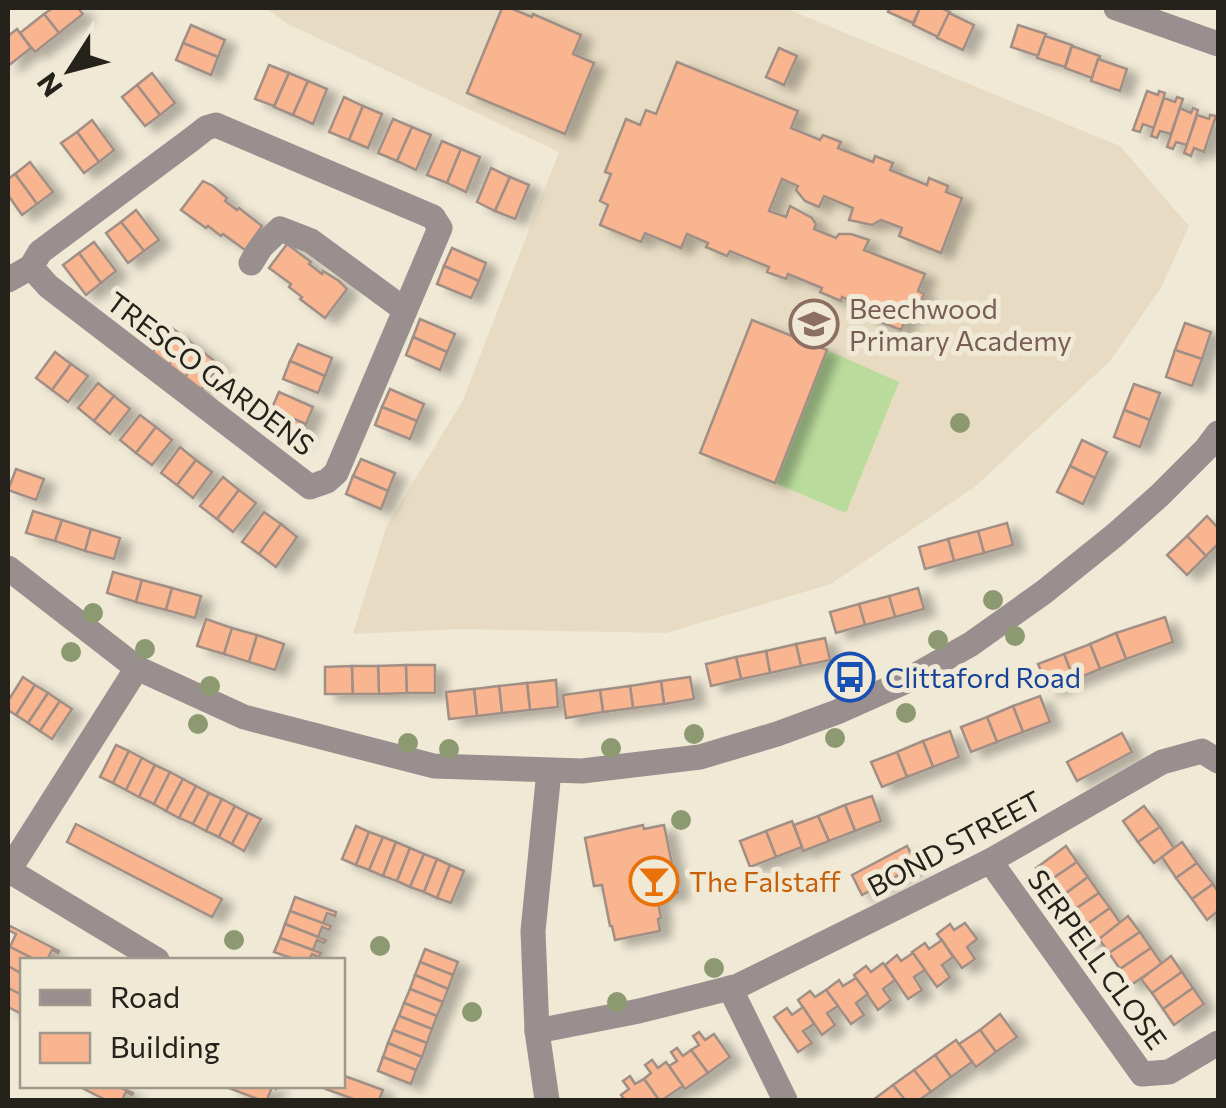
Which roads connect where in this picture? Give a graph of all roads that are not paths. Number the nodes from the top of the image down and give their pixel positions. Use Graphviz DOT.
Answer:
graph roads {
  1 [pos="1116,8"];
  2 [pos="1218,44"];
  3 [pos="251,263"];
  4 [pos="31,267"];
  5 [pos="8,280"];
  6 [pos="405,310"];
  7 [pos="1218,433"];
  8 [pos="8,568"];
  9 [pos="136,668"];
  10 [pos="1218,760"];
  11 [pos="549,772"];
  12 [pos="990,861"];
  13 [pos="8,870"];
  14 [pos="155,958"];
  15 [pos="730,988"];
  16 [pos="538,1031"];
  17 [pos="1218,1043"];
  18 [pos="547,1100"];
  19 [pos="785,1100"];
  1 -- 2 [label="street"];
  3 -- 6 [label="street"];
  4 -- 5 [label="street, TRESCO GARDENS"];
  4 -- 6 [label="street, TRESCO GARDENS"];
  4 -- 6 [label="street, TRESCO GARDENS"];
  7 -- 11 [label="street"];
  8 -- 9 [label="street"];
  9 -- 11 [label="street"];
  9 -- 13 [label="street"];
  10 -- 12 [label="street, BOND STREET"];
  11 -- 16 [label="street"];
  12 -- 15 [label="street, BOND STREET"];
  12 -- 17 [label="street, SERPELL CLOSE"];
  13 -- 14 [label="street"];
  15 -- 16 [label="street, BOND STREET"];
  15 -- 19 [label="street"];
  16 -- 18 [label="street"];
}
